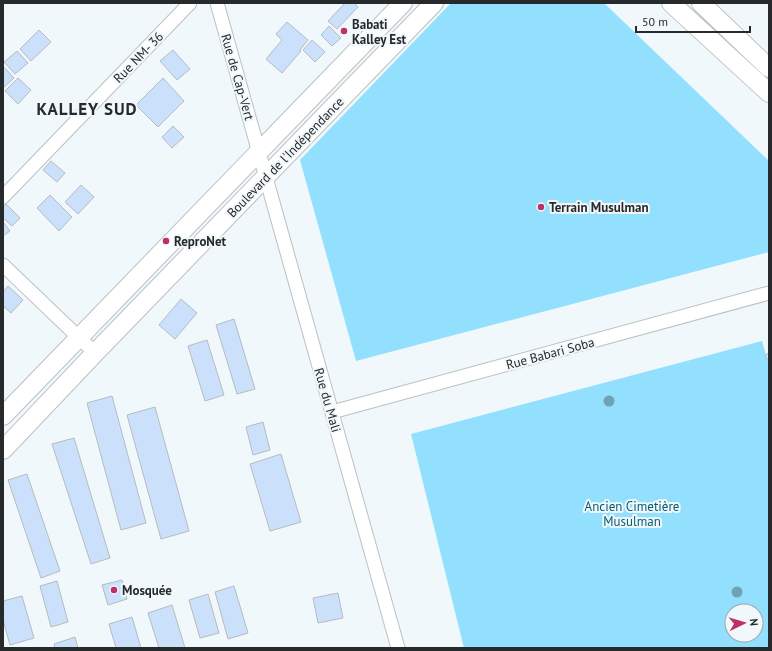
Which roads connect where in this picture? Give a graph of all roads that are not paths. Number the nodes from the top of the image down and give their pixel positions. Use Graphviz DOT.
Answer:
graph roads {
  1 [pos="190,3"];
  2 [pos="217,3"];
  3 [pos="403,3"];
  4 [pos="434,3"];
  5 [pos="671,3"];
  6 [pos="701,3"];
  7 [pos="769,68"];
  8 [pos="762,88"];
  9 [pos="259,152"];
  10 [pos="266,177"];
  11 [pos="3,197"];
  12 [pos="3,265"];
  13 [pos="769,293"];
  14 [pos="78,338"];
  15 [pos="95,353"];
  16 [pos="332,412"];
  17 [pos="3,416"];
  18 [pos="3,450"];
  19 [pos="398,648"];
  1 -- 11 [label="street, Rue NM- 36"];
  2 -- 9 [label="street, Rue de Cap-Vert"];
  3 -- 9 [label="main road, Boulevard de l'Indépendance"];
  4 -- 10 [label="main road, Boulevard de l'Indépendance"];
  5 -- 8 [label="main road"];
  6 -- 7 [label="main road"];
  7 -- 8 [label="street"];
  9 -- 10 [label="street, Rue du Mali"];
  9 -- 14 [label="main road, Boulevard de l'Indépendance"];
  10 -- 15 [label="main road, Boulevard de l'Indépendance"];
  10 -- 16 [label="street, Rue du Mali"];
  12 -- 14 [label="street"];
  13 -- 16 [label="street, Rue Babari Soba"];
  14 -- 15 [label="street"];
  14 -- 17 [label="main road, Boulevard de l'Indépendance"];
  15 -- 18 [label="main road, Boulevard de l'Indépendance"];
  16 -- 19 [label="street, Rue du Mali"];
}
